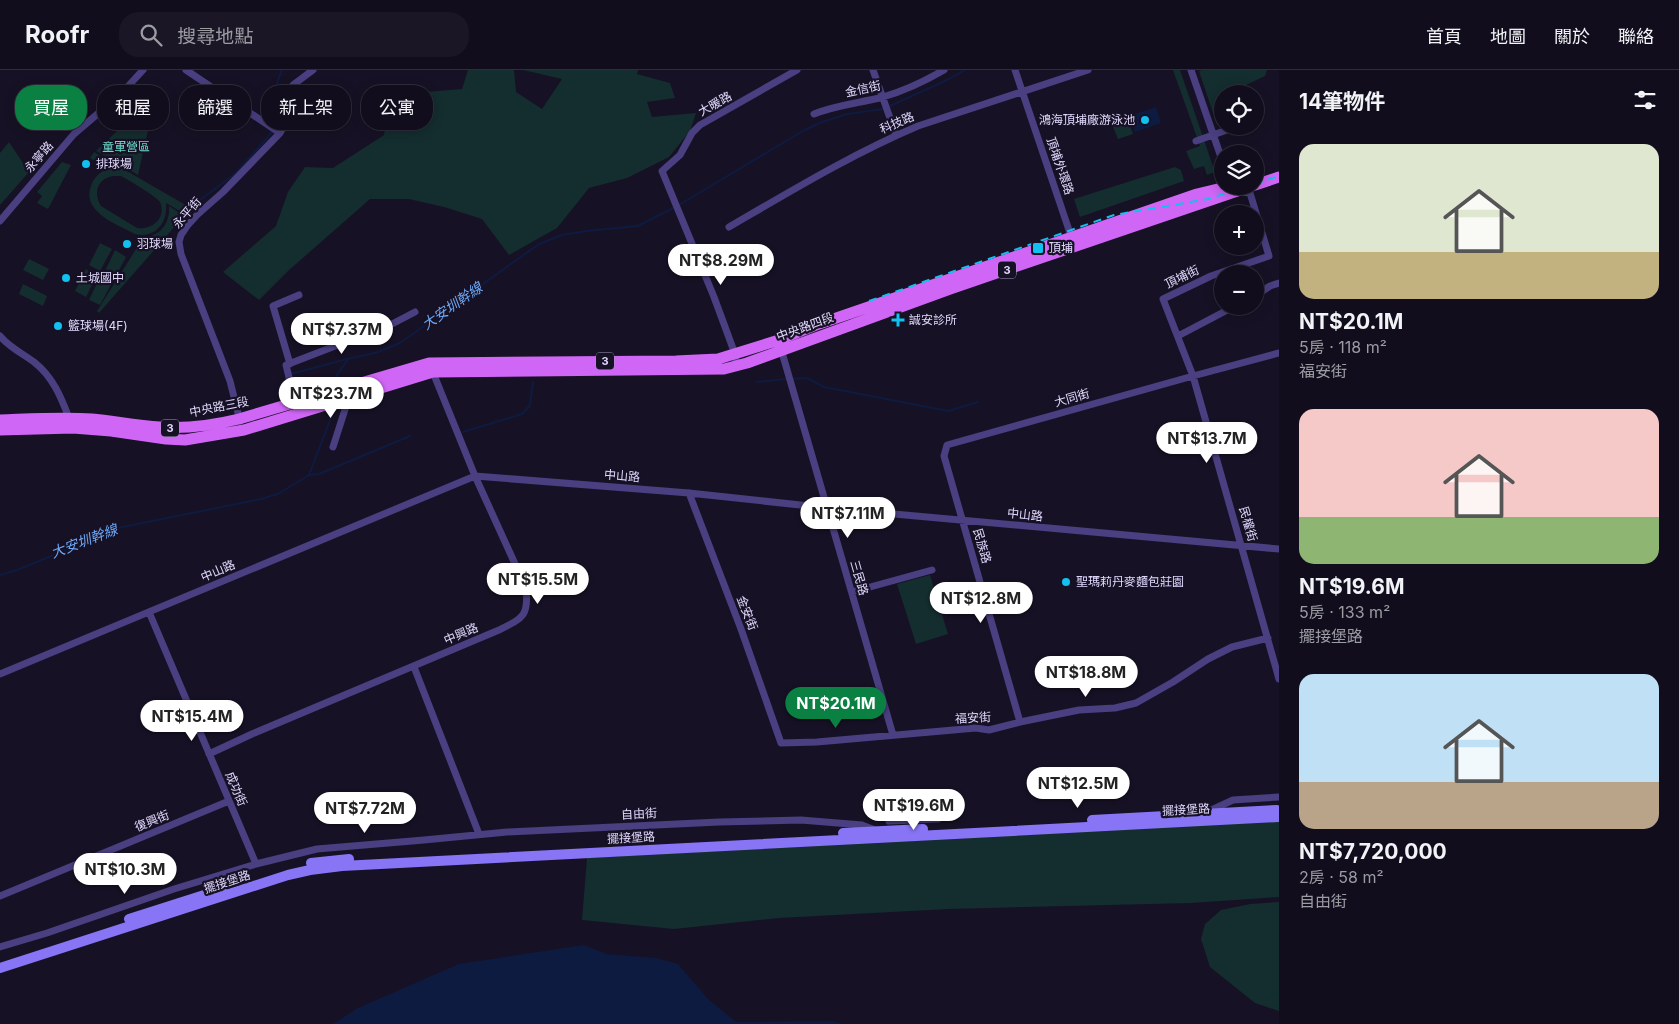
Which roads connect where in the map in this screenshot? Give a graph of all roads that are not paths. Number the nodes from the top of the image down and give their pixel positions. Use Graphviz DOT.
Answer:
graph roads {
  1 [pos="143,70"];
  2 [pos="186,70"];
  3 [pos="313,70"];
  4 [pos="797,70"];
  5 [pos="873,70"];
  6 [pos="944,70"];
  7 [pos="1015,70"];
  8 [pos="1088,70"];
  9 [pos="1191,70"];
  10 [pos="1023,92"];
  11 [pos="882,97"];
  12 [pos="814,114"];
  13 [pos="280,134"];
  14 [pos="1214,134"];
  15 [pos="896,135"];
  16 [pos="1196,141"];
  17 [pos="1279,170"];
  18 [pos="1264,175"];
  19 [pos="1279,177"];
  20 [pos="1264,182"];
  21 [pos="1221,195"];
  22 [pos="1251,195"];
  23 [pos="0,221"];
  24 [pos="729,227"];
  25 [pos="1074,242"];
  26 [pos="1279,282"];
  27 [pos="1264,290"];
  28 [pos="299,295"];
  29 [pos="415,312"];
  30 [pos="1218,315"];
  31 [pos="0,336"];
  32 [pos="1178,336"];
  33 [pos="780,345"];
  34 [pos="1279,353"];
  35 [pos="736,360"];
  36 [pos="290,364"];
  37 [pos="431,368"];
  38 [pos="1193,376"];
  39 [pos="342,394"];
  40 [pos="297,408"];
  41 [pos="69,418"];
  42 [pos="239,419"];
  43 [pos="0,420"];
  44 [pos="0,430"];
  45 [pos="244,430"];
  46 [pos="333,447"];
  47 [pos="475,476"];
  48 [pos="689,493"];
  49 [pos="828,508"];
  50 [pos="963,520"];
  51 [pos="1242,546"];
  52 [pos="1279,549"];
  53 [pos="932,570"];
  54 [pos="852,592"];
  55 [pos="149,612"];
  56 [pos="1268,638"];
  57 [pos="414,666"];
  58 [pos="0,674"];
  59 [pos="1279,678"];
  60 [pos="1020,722"];
  61 [pos="893,735"];
  62 [pos="781,743"];
  63 [pos="209,754"];
  64 [pos="1279,797"];
  65 [pos="229,801"];
  66 [pos="1279,810"];
  67 [pos="1279,817"];
  68 [pos="938,818"];
  69 [pos="1204,818"];
  70 [pos="889,821"];
  71 [pos="877,831"];
  72 [pos="479,834"];
  73 [pos="256,864"];
  74 [pos="0,896"];
  75 [pos="0,947"];
  76 [pos="0,961"];
  77 [pos="0,968"];
  1 -- 23 [label="street, 永寧路"];
  2 -- 13 [label="street"];
  3 -- 13 [label="street, 永平街"];
  4 -- 35 [label="street, 大暖路"];
  5 -- 11 [label="street"];
  6 -- 11 [label="street, 金信街"];
  7 -- 10 [label="street, 頂埔外環路"];
  8 -- 10 [label="street, 科技路"];
  9 -- 14 [label="street"];
  10 -- 15 [label="street, 科技路"];
  10 -- 25 [label="street, 頂埔外環路"];
  11 -- 12 [label="street, 金信街"];
  11 -- 15 [label="street"];
  13 -- 42 [label="street, 永平街"];
  14 -- 16 [label="street"];
  15 -- 24 [label="street, 科技路"];
  17 -- 18 [label="main road"];
  19 -- 20 [label="main road, 中央路四段 / 3"];
  21 -- 25 [label="main road, 中央路四段 / 3"];
  22 -- 32 [label="street, 頂埔街"];
  25 -- 33 [label="main road, 中央路四段 / 3"];
  26 -- 27 [label="street"];
  28 -- 36 [label="street"];
  29 -- 36 [label="street"];
  30 -- 32 [label="street"];
  31 -- 41 [label="street"];
  32 -- 38 [label="street, 頂埔街"];
  33 -- 35 [label="main road, 中央路四段 / 3"];
  33 -- 49 [label="street, 三民路"];
  34 -- 38 [label="street, 大同街"];
  35 -- 37 [label="main road, 中央路四段 / 3"];
  36 -- 40 [label="street"];
  37 -- 39 [label="main road, 中央路四段 / 3"];
  37 -- 47 [label="street, 中興路"];
  38 -- 50 [label="street, 大同街"];
  38 -- 51 [label="street, 民權街"];
  39 -- 40 [label="main road, 中央路三段 / 3"];
  39 -- 46 [label="street"];
  40 -- 42 [label="main road, 中央路三段 / 3"];
  40 -- 45 [label="main road, 中央路三段 / 3"];
  41 -- 42 [label="main road, 中央路三段 / 3"];
  41 -- 43 [label="main road, 中央路三段 / 3"];
  42 -- 45 [label="street, 永平街"];
  44 -- 45 [label="main road, 中央路三段 / 3"];
  47 -- 48 [label="street, 中山路"];
  47 -- 55 [label="street, 中山路"];
  47 -- 57 [label="street, 中興路"];
  48 -- 49 [label="street, 中山路"];
  48 -- 62 [label="street, 金安街"];
  49 -- 50 [label="street, 中山路"];
  49 -- 54 [label="street, 三民路"];
  50 -- 51 [label="street, 中山路"];
  50 -- 60 [label="street, 民族路"];
  51 -- 52 [label="street, 中山路"];
  51 -- 56 [label="street, 民權街"];
  53 -- 54 [label="street"];
  54 -- 61 [label="street, 三民路"];
  55 -- 58 [label="street, 中山路"];
  55 -- 63 [label="street, 成功街"];
  56 -- 59 [label="street, 民權街"];
  56 -- 60 [label="street, 福安街"];
  57 -- 63 [label="street, 中興路"];
  57 -- 72 [label="street"];
  60 -- 61 [label="street, 福安街"];
  61 -- 62 [label="street, 福安街"];
  63 -- 65 [label="street, 成功街"];
  64 -- 69 [label="street"];
  65 -- 73 [label="street, 成功街"];
  65 -- 74 [label="street, 復興街"];
  66 -- 69 [label="street, 擺接堡路"];
  67 -- 69 [label="street, 擺接堡路"];
  68 -- 70 [label="street"];
  69 -- 71 [label="street, 擺接堡路"];
  69 -- 77 [label="street, 擺接堡路"];
  71 -- 72 [label="street, 自由街"];
  71 -- 76 [label="street, 擺接堡路"];
  72 -- 73 [label="street, 自由街"];
  73 -- 75 [label="street, 自由街"];
}
